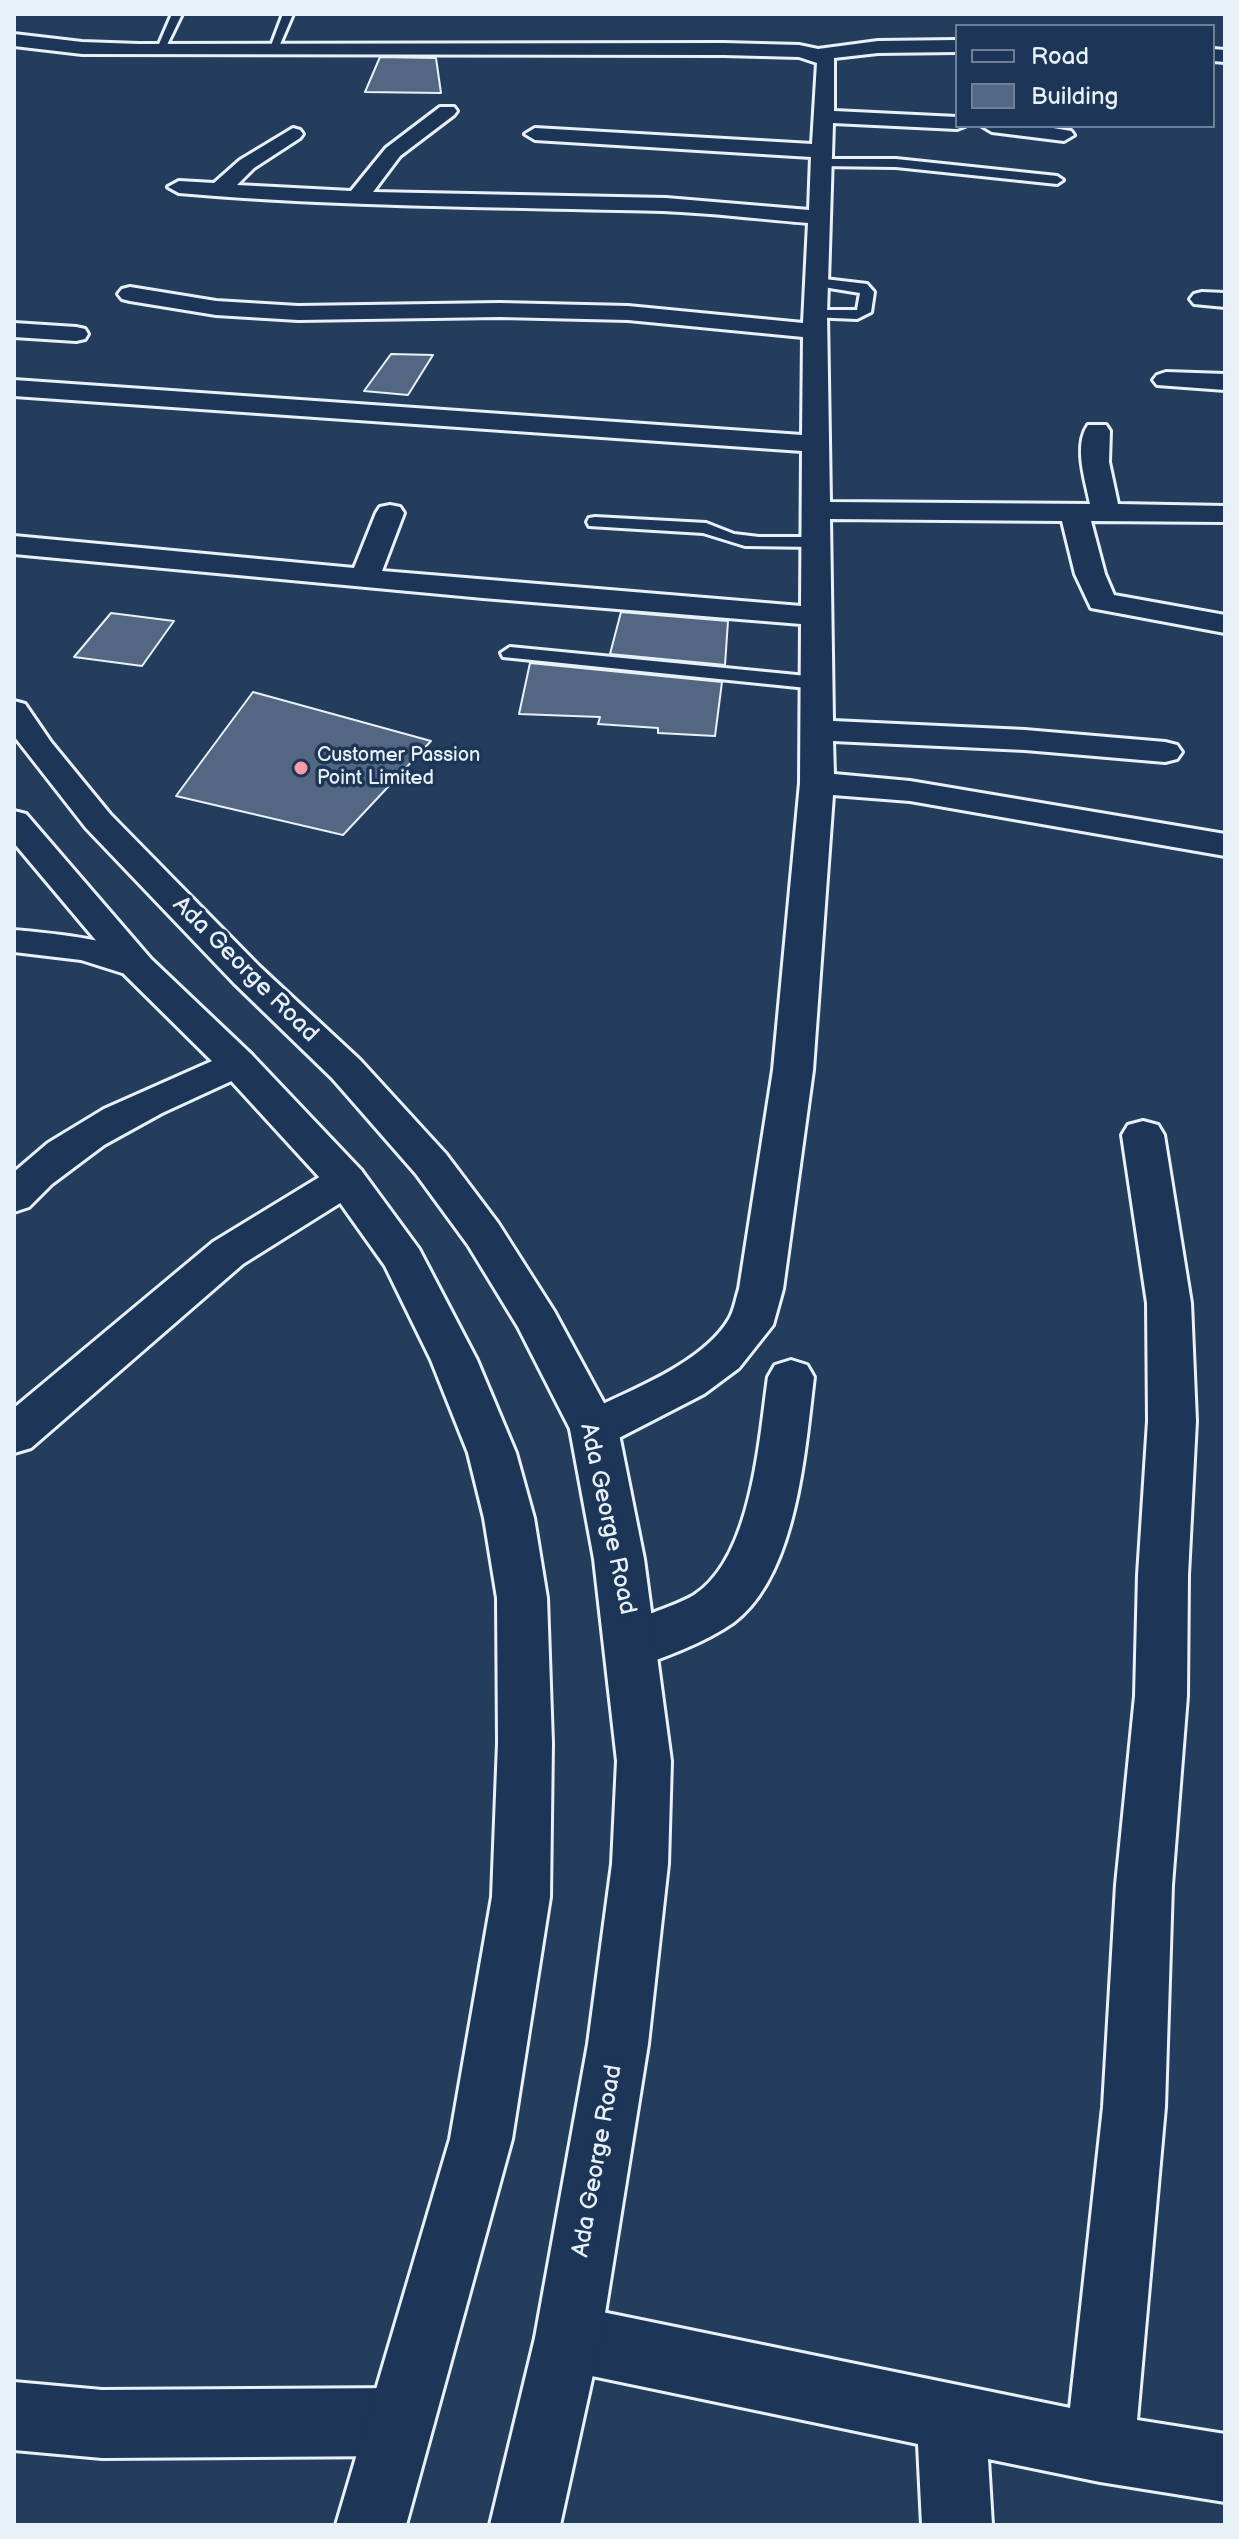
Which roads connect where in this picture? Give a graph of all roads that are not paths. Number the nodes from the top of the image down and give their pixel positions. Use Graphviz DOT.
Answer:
graph roads {
  1 [pos="177,14"];
  2 [pos="288,14"];
  3 [pos="39,20"];
  4 [pos="529,26"];
  5 [pos="724,26"];
  6 [pos="20,41"];
  7 [pos="955,46"];
  8 [pos="160,49"];
  9 [pos="273,49"];
  10 [pos="527,49"];
  11 [pos="724,49"];
  12 [pos="818,55"];
  13 [pos="447,111"];
  14 [pos="823,116"];
  15 [pos="955,123"];
  16 [pos="1008,128"];
  17 [pos="293,134"];
  18 [pos="535,134"];
  19 [pos="1064,135"];
  20 [pos="821,157"];
  21 [pos="1057,180"];
  22 [pos="179,187"];
  23 [pos="218,191"];
  24 [pos="359,196"];
  25 [pos="818,217"];
  26 [pos="816,282"];
  27 [pos="130,294"];
  28 [pos="815,322"];
  29 [pos="14,330"];
  30 [pos="76,334"];
  31 [pos="1166,380"];
  32 [pos="1225,382"];
  33 [pos="14,388"];
  34 [pos="1097,431"];
  35 [pos="816,444"];
  36 [pos="1074,511"];
  37 [pos="1106,512"];
  38 [pos="390,513"];
  39 [pos="1225,514"];
  40 [pos="595,522"];
  41 [pos="816,526"];
  42 [pos="14,545"];
  43 [pos="365,577"];
  44 [pos="818,616"];
  45 [pos="1225,624"];
  46 [pos="510,653"];
  47 [pos="817,683"];
  48 [pos="14,711"];
  49 [pos="817,730"];
  50 [pos="1165,752"];
  51 [pos="817,783"];
  52 [pos="14,821"];
  53 [pos="1225,845"];
  54 [pos="14,941"];
  55 [pos="138,967"];
  56 [pos="237,1063"];
  57 [pos="1143,1135"];
  58 [pos="346,1180"];
  59 [pos="14,1197"];
  60 [pos="791,1377"];
  61 [pos="594,1429"];
  62 [pos="14,1435"];
  63 [pos="632,1647"];
  64 [pos="568,2338"];
  65 [pos="14,2416"];
  66 [pos="951,2417"];
  67 [pos="400,2422"];
  68 [pos="1100,2448"];
  69 [pos="1225,2468"];
  70 [pos="371,2525"];
  71 [pos="525,2525"];
  72 [pos="957,2525"];
  1 -- 8 [label="lane"];
  2 -- 9 [label="lane"];
  3 -- 6 [label="street"];
  4 -- 10 [label="street"];
  5 -- 11 [label="street"];
  6 -- 8 [label="street"];
  7 -- 12 [label="street"];
  8 -- 9 [label="street"];
  9 -- 10 [label="street"];
  10 -- 11 [label="street"];
  11 -- 12 [label="street"];
  12 -- 14 [label="street"];
  13 -- 24 [label="street"];
  14 -- 15 [label="street"];
  14 -- 20 [label="street"];
  16 -- 19 [label="street"];
  17 -- 23 [label="street"];
  18 -- 20 [label="street"];
  20 -- 21 [label="lane"];
  20 -- 25 [label="street"];
  22 -- 23 [label="street"];
  23 -- 24 [label="street"];
  24 -- 25 [label="street"];
  25 -- 26 [label="street"];
  26 -- 28 [label="street"];
  26 -- 28 [label="lane"];
  27 -- 28 [label="street"];
  28 -- 35 [label="street"];
  29 -- 30 [label="street"];
  31 -- 32 [label="street"];
  33 -- 35 [label="street"];
  34 -- 37 [label="street"];
  35 -- 41 [label="street"];
  36 -- 37 [label="street"];
  36 -- 41 [label="street"];
  36 -- 45 [label="street"];
  37 -- 39 [label="street"];
  38 -- 43 [label="street"];
  40 -- 41 [label="lane"];
  41 -- 44 [label="street"];
  42 -- 43 [label="street"];
  43 -- 44 [label="street"];
  44 -- 47 [label="street"];
  46 -- 47 [label="lane"];
  47 -- 49 [label="street"];
  48 -- 61 [label="street, Ada George Road"];
  49 -- 50 [label="street"];
  49 -- 51 [label="street"];
  51 -- 53 [label="street"];
  51 -- 61 [label="street"];
  52 -- 55 [label="street"];
  54 -- 55 [label="street"];
  55 -- 56 [label="street"];
  56 -- 58 [label="street"];
  56 -- 59 [label="street"];
  57 -- 68 [label="street"];
  58 -- 62 [label="street"];
  58 -- 67 [label="street"];
  60 -- 63 [label="street"];
  61 -- 63 [label="street, Ada George Road"];
  63 -- 64 [label="street, Ada George Road"];
  64 -- 66 [label="street"];
  64 -- 71 [label="street, Ada George Road"];
  65 -- 67 [label="street"];
  66 -- 68 [label="street"];
  66 -- 72 [label="street"];
  67 -- 70 [label="street"];
  68 -- 69 [label="street"];
}
